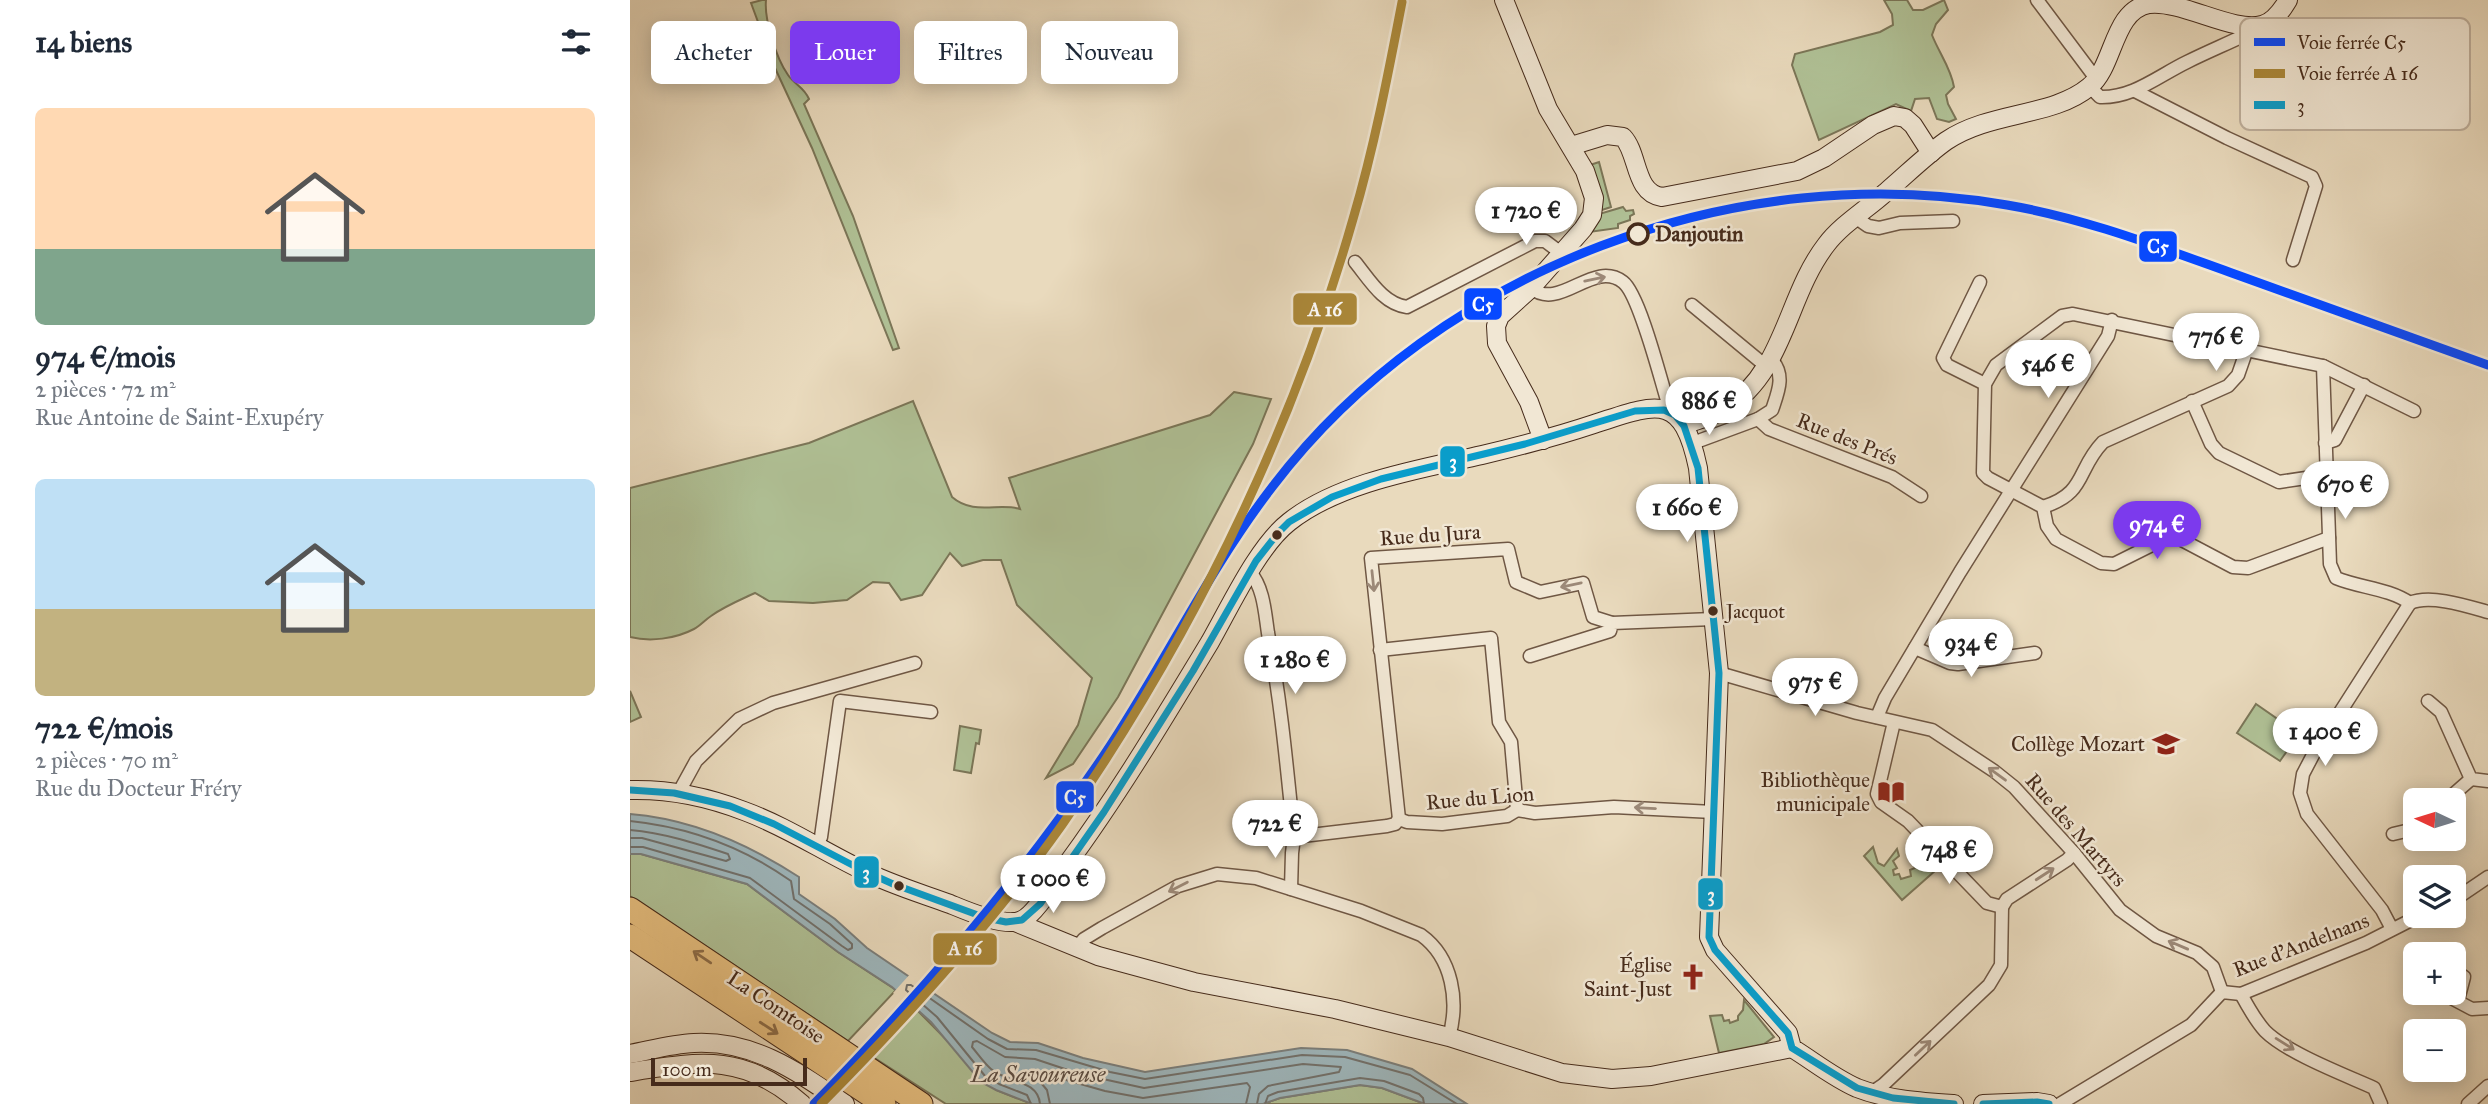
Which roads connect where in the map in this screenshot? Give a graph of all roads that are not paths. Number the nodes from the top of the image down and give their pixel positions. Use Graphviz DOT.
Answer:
graph roads {
  1 [pos="1504,0"];
  2 [pos="2037,0"];
  3 [pos="2288,0"];
  4 [pos="2161,1"];
  5 [pos="2274,18"];
  6 [pos="2240,23"];
  7 [pos="2240,37"];
  8 [pos="2093,83"];
  9 [pos="2135,91"];
  10 [pos="1572,146"];
  11 [pos="1931,153"];
  12 [pos="1855,217"];
  13 [pos="1953,221"];
  14 [pos="1556,250"];
  15 [pos="2292,260"];
  16 [pos="1355,262"];
  17 [pos="1980,282"];
  18 [pos="1531,288"];
  19 [pos="1692,305"];
  20 [pos="1500,316"];
  21 [pos="2112,320"];
  22 [pos="2246,349"];
  23 [pos="1769,363"];
  24 [pos="2323,366"];
  25 [pos="1984,384"];
  26 [pos="2364,385"];
  27 [pos="2192,401"];
  28 [pos="1667,410"];
  29 [pos="2414,411"];
  30 [pos="1758,419"];
  31 [pos="1685,425"];
  32 [pos="1542,440"];
  33 [pos="1693,443"];
  34 [pos="2325,443"];
  35 [pos="2326,475"];
  36 [pos="2011,491"];
  37 [pos="1921,496"];
  38 [pos="2043,507"];
  39 [pos="2329,538"];
  40 [pos="1250,572"];
  41 [pos="2410,603"];
  42 [pos="2488,612"];
  43 [pos="1713,619"];
  44 [pos="1612,623"];
  45 [pos="1915,648"];
  46 [pos="1380,650"];
  47 [pos="2035,653"];
  48 [pos="1530,656"];
  49 [pos="915,663"];
  50 [pos="1719,673"];
  51 [pos="2428,701"];
  52 [pos="931,712"];
  53 [pos="1877,717"];
  54 [pos="1894,722"];
  55 [pos="2470,779"];
  56 [pos="2488,781"];
  57 [pos="2460,788"];
  58 [pos="630,790"];
  59 [pos="679,792"];
  60 [pos="1517,810"];
  61 [pos="1713,811"];
  62 [pos="1399,820"];
  63 [pos="2403,832"];
  64 [pos="2393,834"];
  65 [pos="1294,837"];
  66 [pos="817,845"];
  67 [pos="2074,853"];
  68 [pos="2488,877"];
  69 [pos="1291,889"];
  70 [pos="2466,892"];
  71 [pos="2002,907"];
  72 [pos="630,909"];
  73 [pos="1015,922"];
  74 [pos="2403,924"];
  75 [pos="2392,929"];
  76 [pos="630,936"];
  77 [pos="1077,946"];
  78 [pos="2222,992"];
  79 [pos="2241,993"];
  80 [pos="2466,1005"];
  81 [pos="2488,1008"];
  82 [pos="1449,1037"];
  83 [pos="1792,1048"];
  84 [pos="630,1054"];
  85 [pos="630,1072"];
  86 [pos="2488,1086"];
  87 [pos="1871,1093"];
  88 [pos="803,1104"];
  89 [pos="845,1104"];
  90 [pos="884,1104"];
  91 [pos="922,1104"];
  92 [pos="1954,1104"];
  93 [pos="1983,1104"];
  94 [pos="2049,1104"];
  95 [pos="2060,1104"];
  96 [pos="2381,1104"];
  97 [pos="2468,1104"];
  1 -- 10 [label="street"];
  2 -- 8 [label="street"];
  3 -- 5 [label="street"];
  4 -- 6 [label="street"];
  4 -- 8 [label="street"];
  7 -- 9 [label="street"];
  8 -- 9 [label="street"];
  8 -- 11 [label="street"];
  9 -- 15 [label="street"];
  10 -- 11 [label="street"];
  10 -- 14 [label="street"];
  11 -- 12 [label="street"];
  12 -- 13 [label="street"];
  12 -- 23 [label="street"];
  14 -- 16 [label="street"];
  14 -- 18 [label="street"];
  14 -- 20 [label="street"];
  17 -- 25 [label="street"];
  18 -- 20 [label="street"];
  18 -- 28 [label="street, one-way"];
  19 -- 23 [label="street"];
  20 -- 32 [label="street"];
  21 -- 22 [label="street"];
  21 -- 25 [label="street"];
  21 -- 36 [label="street"];
  22 -- 24 [label="street"];
  22 -- 27 [label="street"];
  23 -- 30 [label="street"];
  23 -- 31 [label="street"];
  24 -- 26 [label="street"];
  24 -- 34 [label="street"];
  25 -- 36 [label="street"];
  26 -- 29 [label="street"];
  26 -- 34 [label="street"];
  27 -- 35 [label="street"];
  27 -- 38 [label="street"];
  28 -- 31 [label="street"];
  28 -- 32 [label="street"];
  30 -- 33 [label="street"];
  30 -- 37 [label="street, Rue des Prés"];
  31 -- 33 [label="street"];
  32 -- 40 [label="street"];
  33 -- 43 [label="street"];
  34 -- 35 [label="street"];
  35 -- 39 [label="street"];
  36 -- 38 [label="street"];
  36 -- 45 [label="street"];
  38 -- 39 [label="street"];
  39 -- 41 [label="street"];
  40 -- 65 [label="street"];
  40 -- 73 [label="street"];
  41 -- 42 [label="street"];
  41 -- 75 [label="street"];
  43 -- 44 [label="street"];
  43 -- 50 [label="street"];
  44 -- 46 [label="street, Rue du Jura, one-way"];
  44 -- 48 [label="street"];
  45 -- 47 [label="street"];
  45 -- 53 [label="street"];
  46 -- 60 [label="street"];
  46 -- 62 [label="street"];
  49 -- 59 [label="street"];
  50 -- 53 [label="street, Rue des Martyrs"];
  50 -- 61 [label="street"];
  51 -- 55 [label="street"];
  52 -- 66 [label="street"];
  53 -- 54 [label="street, Rue des Martyrs"];
  67 -- 54 [label="street, Rue des Martyrs, one-way"];
  54 -- 71 [label="street"];
  55 -- 56 [label="street"];
  55 -- 57 [label="street"];
  58 -- 59 [label="street"];
  59 -- 66 [label="street"];
  61 -- 60 [label="street, Rue du Lion, one-way"];
  60 -- 62 [label="street, Rue du Lion"];
  61 -- 83 [label="street"];
  62 -- 65 [label="street, Rue du Lion"];
  63 -- 64 [label="street"];
  65 -- 69 [label="street"];
  66 -- 73 [label="street"];
  71 -- 67 [label="street, one-way"];
  78 -- 67 [label="street, Rue des Martyrs, one-way"];
  68 -- 70 [label="street"];
  69 -- 77 [label="street, one-way"];
  69 -- 82 [label="street"];
  87 -- 71 [label="street, one-way"];
  91 -- 72 [label="highway, La Comtoise, one-way"];
  73 -- 77 [label="street"];
  74 -- 75 [label="street, Rue d'Andelnans"];
  75 -- 79 [label="street, Rue d'Andelnans"];
  76 -- 90 [label="highway, La Comtoise, one-way"];
  77 -- 82 [label="street"];
  78 -- 79 [label="street, Rue d'Andelnans"];
  78 -- 95 [label="street, Rue d'Andelnans"];
  79 -- 96 [label="street, one-way"];
  80 -- 81 [label="street"];
  82 -- 83 [label="street"];
  83 -- 87 [label="street"];
  84 -- 89 [label="street"];
  85 -- 88 [label="street"];
  86 -- 97 [label="street"];
  87 -- 92 [label="street"];
  93 -- 94 [label="street"];
}
